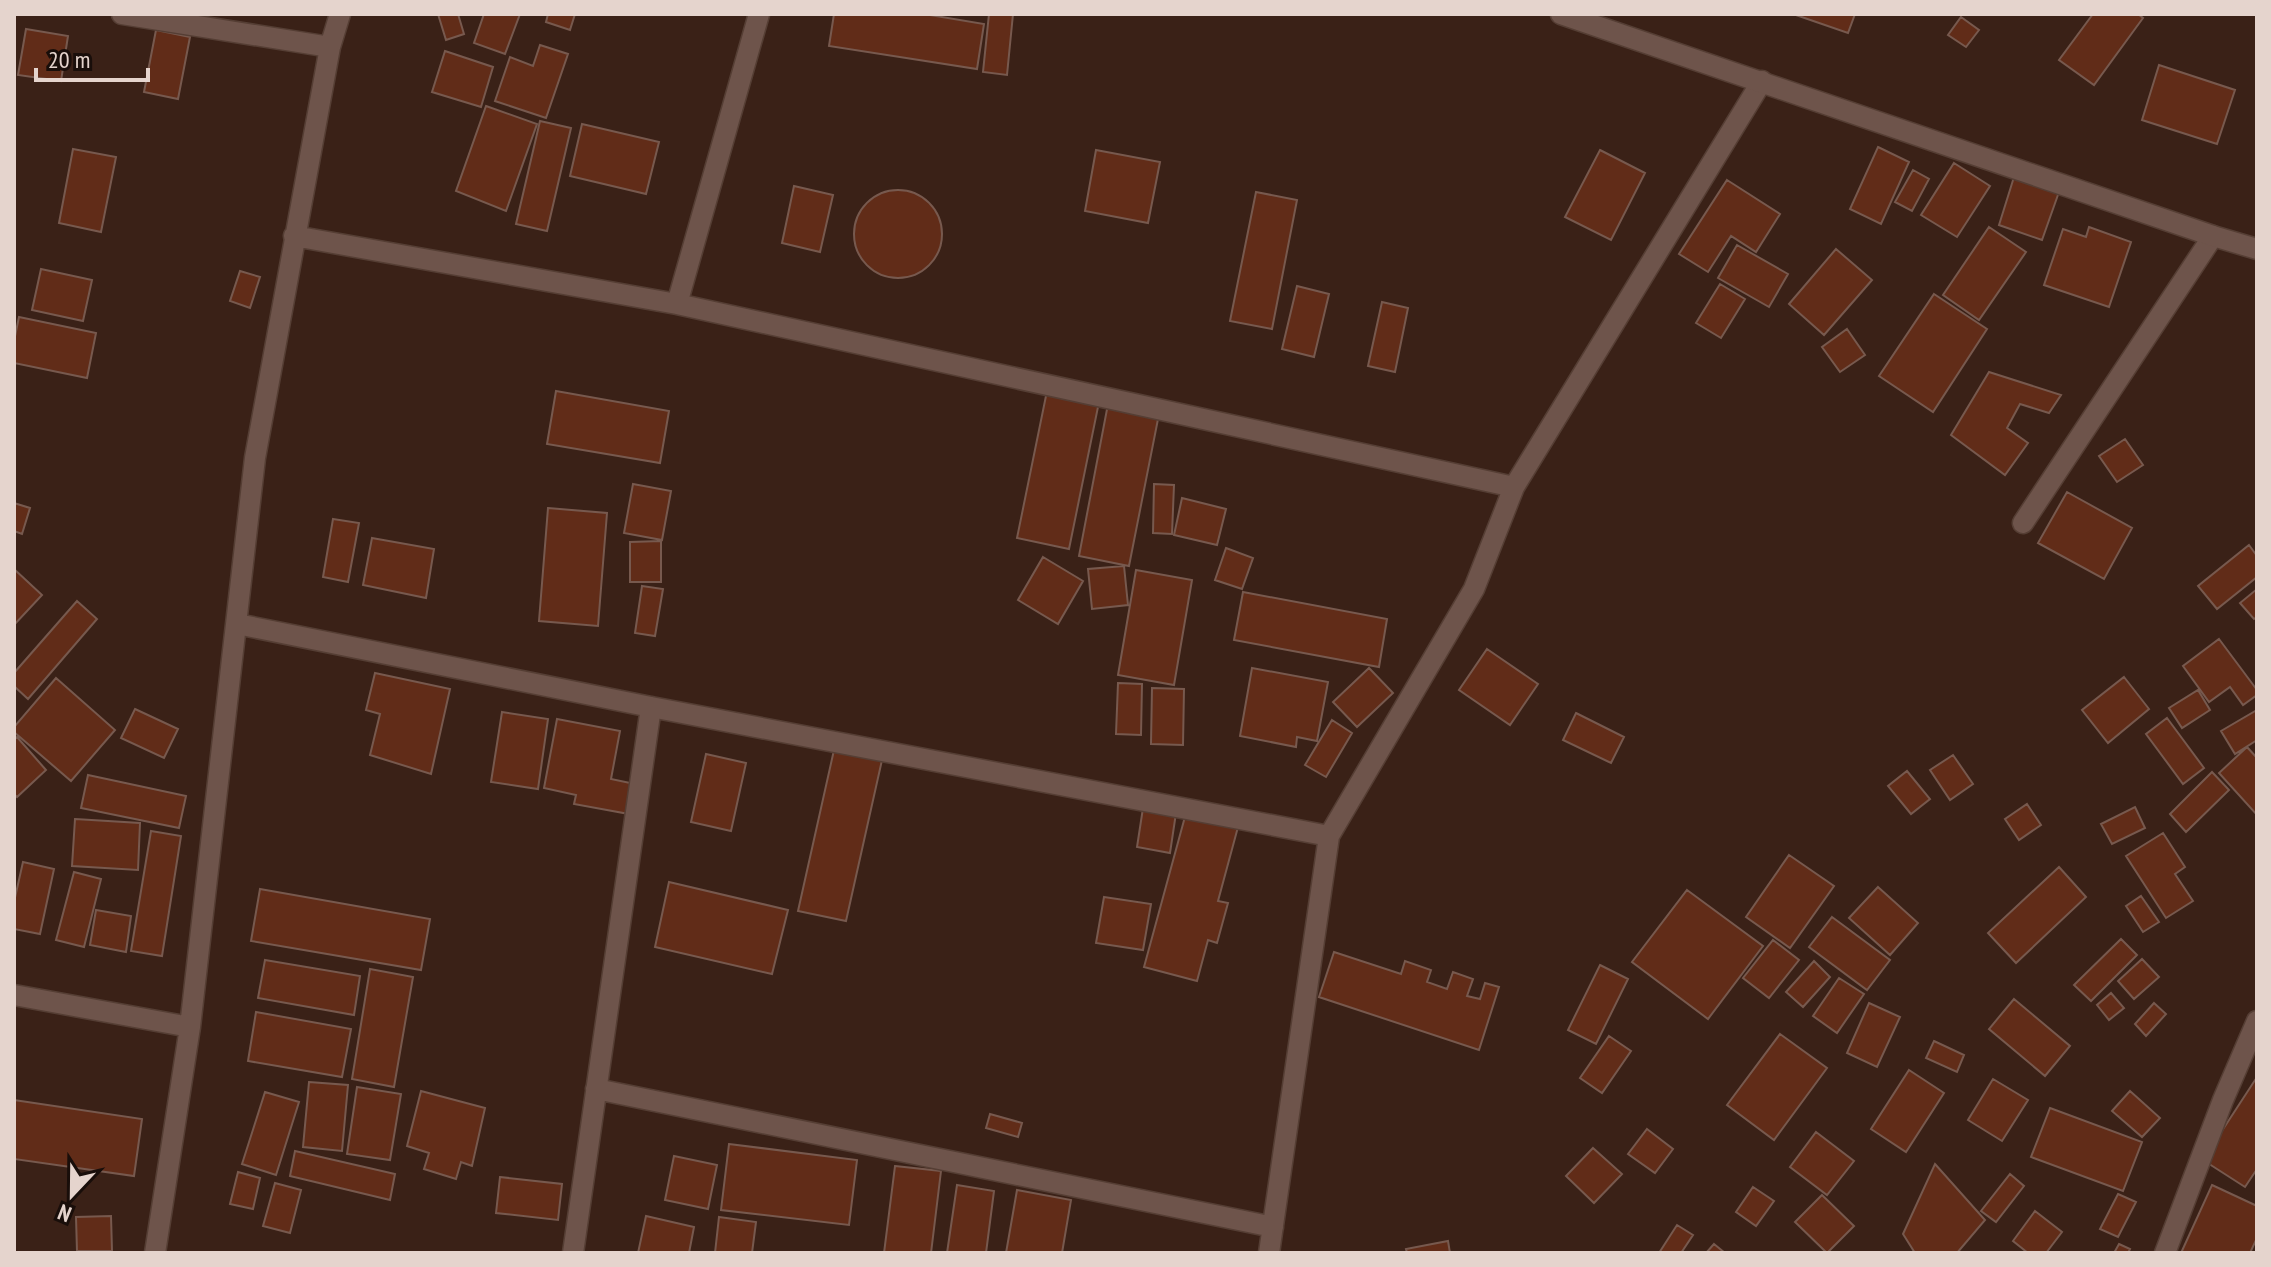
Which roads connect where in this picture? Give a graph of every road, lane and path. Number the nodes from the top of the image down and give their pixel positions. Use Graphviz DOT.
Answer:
graph roads {
  1 [pos="122,14"];
  2 [pos="340,14"];
  3 [pos="759,14"];
  4 [pos="1561,14"];
  5 [pos="330,47"];
  6 [pos="1762,81"];
  7 [pos="294,236"];
  8 [pos="2213,236"];
  9 [pos="2257,249"];
  10 [pos="677,304"];
  11 [pos="1514,487"];
  12 [pos="2023,523"];
  13 [pos="237,624"];
  14 [pos="651,707"];
  15 [pos="1329,836"];
  16 [pos="14,995"];
  17 [pos="2257,1021"];
  18 [pos="190,1027"];
  19 [pos="596,1089"];
  20 [pos="1273,1227"];
  21 [pos="155,1253"];
  22 [pos="573,1253"];
  23 [pos="1269,1253"];
  24 [pos="2165,1253"];
  1 -- 5 [label="street"];
  2 -- 5 [label="street"];
  3 -- 10 [label="street"];
  4 -- 6 [label="street"];
  5 -- 7 [label="street"];
  6 -- 8 [label="street"];
  6 -- 11 [label="street"];
  7 -- 10 [label="street"];
  7 -- 13 [label="street"];
  8 -- 9 [label="street"];
  8 -- 12 [label="street"];
  10 -- 11 [label="street"];
  11 -- 15 [label="street"];
  13 -- 14 [label="street"];
  13 -- 18 [label="street"];
  14 -- 15 [label="street"];
  14 -- 19 [label="street"];
  15 -- 20 [label="street"];
  16 -- 18 [label="street"];
  17 -- 24 [label="street"];
  18 -- 21 [label="street"];
  19 -- 20 [label="street"];
  19 -- 22 [label="street"];
  20 -- 23 [label="street"];
}
